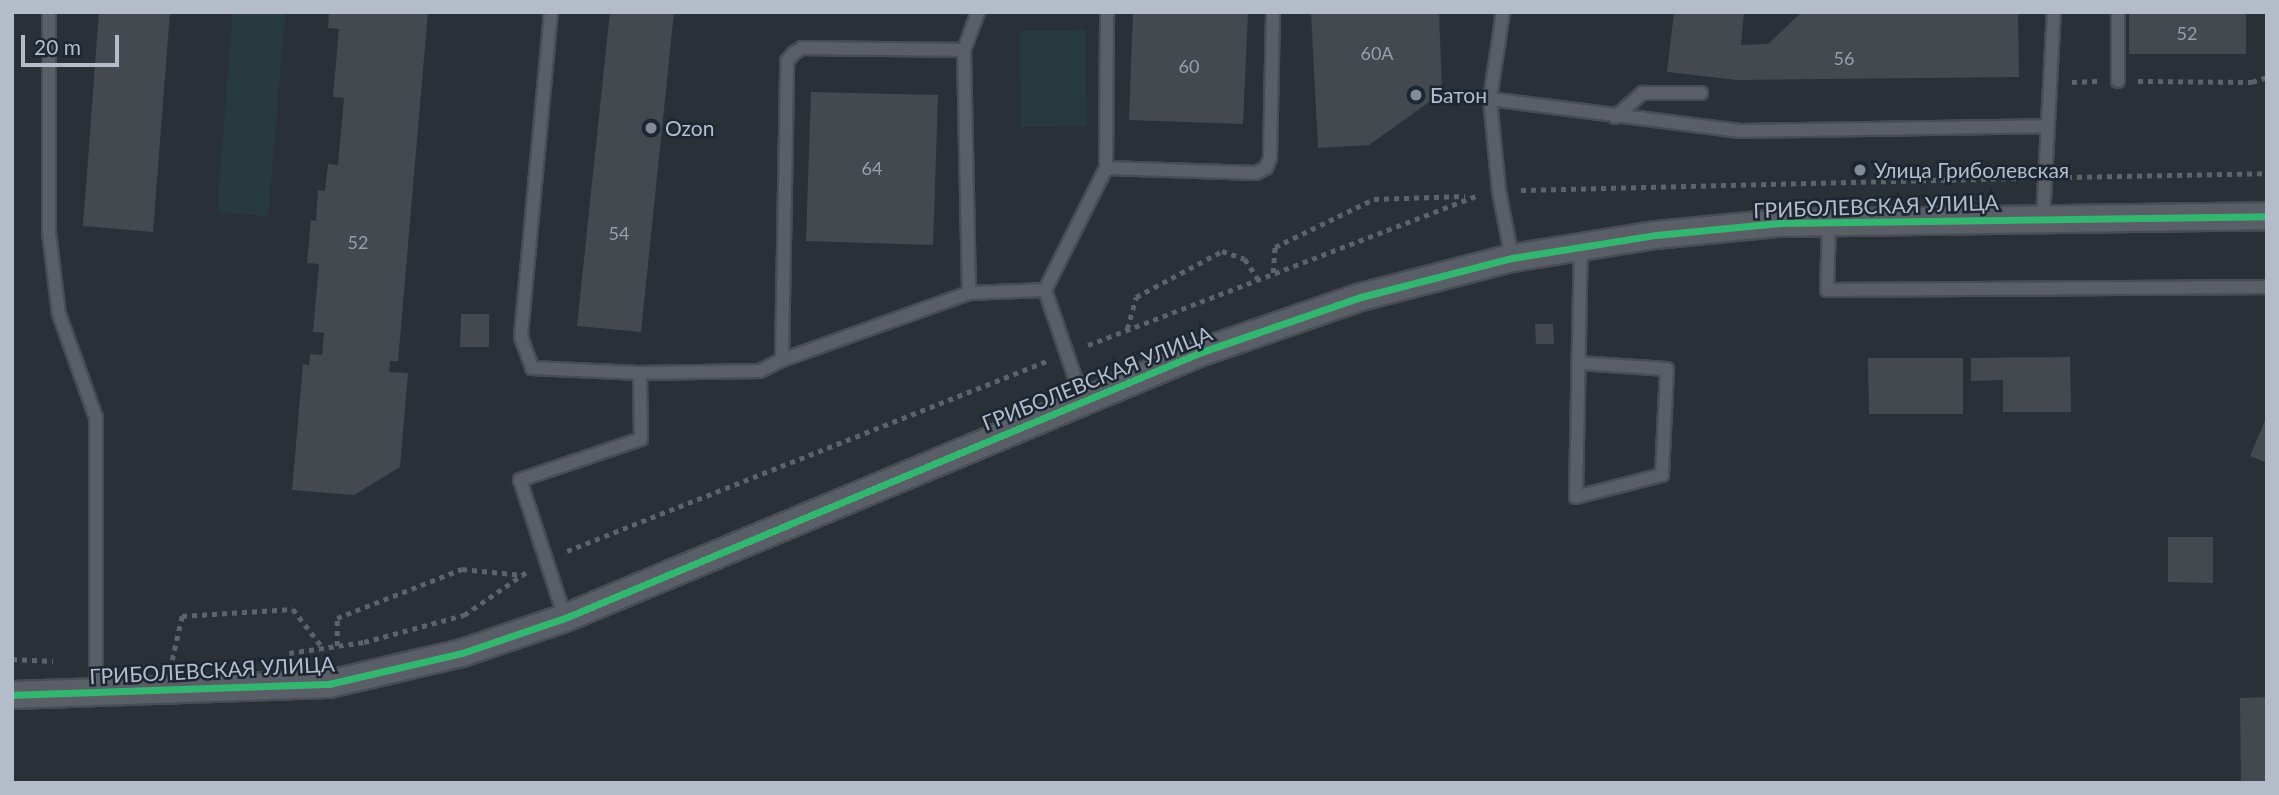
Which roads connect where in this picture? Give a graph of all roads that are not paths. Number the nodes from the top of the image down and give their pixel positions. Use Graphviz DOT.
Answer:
graph roads {
  1 [pos="49,12"];
  2 [pos="551,12"];
  3 [pos="978,12"];
  4 [pos="1107,12"];
  5 [pos="1273,12"];
  6 [pos="1503,12"];
  7 [pos="2054,12"];
  8 [pos="2118,12"];
  9 [pos="964,50"];
  10 [pos="2118,81"];
  11 [pos="1701,93"];
  12 [pos="1490,99"];
  13 [pos="1615,117"];
  14 [pos="2045,126"];
  15 [pos="1106,168"];
  16 [pos="2267,216"];
  17 [pos="2043,219"];
  18 [pos="1829,223"];
  19 [pos="1581,246"];
  20 [pos="1512,258"];
  21 [pos="2267,287"];
  22 [pos="1045,290"];
  23 [pos="969,293"];
  24 [pos="782,360"];
  25 [pos="1578,363"];
  26 [pos="640,373"];
  27 [pos="1083,401"];
  28 [pos="565,618"];
  29 [pos="96,694"];
  30 [pos="12,695"];
  1 -- 29 [label="lane"];
  2 -- 26 [label="lane"];
  3 -- 9 [label="lane"];
  4 -- 15 [label="lane"];
  5 -- 15 [label="lane"];
  6 -- 12 [label="lane"];
  7 -- 14 [label="lane"];
  8 -- 10 [label="lane"];
  9 -- 23 [label="lane"];
  9 -- 24 [label="lane"];
  11 -- 13 [label="lane"];
  12 -- 13 [label="lane"];
  12 -- 20 [label="lane"];
  13 -- 14 [label="lane"];
  14 -- 17 [label="lane"];
  15 -- 22 [label="lane"];
  16 -- 17 [label="street, ГРИБОЛЕВСКАЯ УЛИЦА"];
  17 -- 18 [label="street, ГРИБОЛЕВСКАЯ УЛИЦА"];
  18 -- 19 [label="street, ГРИБОЛЕВСКАЯ УЛИЦА"];
  18 -- 21 [label="lane"];
  19 -- 20 [label="street, ГРИБОЛЕВСКАЯ УЛИЦА"];
  19 -- 25 [label="lane"];
  20 -- 27 [label="street, ГРИБОЛЕВСКАЯ УЛИЦА"];
  22 -- 23 [label="lane"];
  22 -- 27 [label="lane"];
  23 -- 24 [label="lane"];
  24 -- 26 [label="lane"];
  25 -- 25 [label="lane"];
  26 -- 28 [label="lane"];
  27 -- 28 [label="street, ГРИБОЛЕВСКАЯ УЛИЦА"];
  28 -- 29 [label="street, ГРИБОЛЕВСКАЯ УЛИЦА"];
  29 -- 30 [label="street, ГРИБОЛЕВСКАЯ УЛИЦА"];
}
